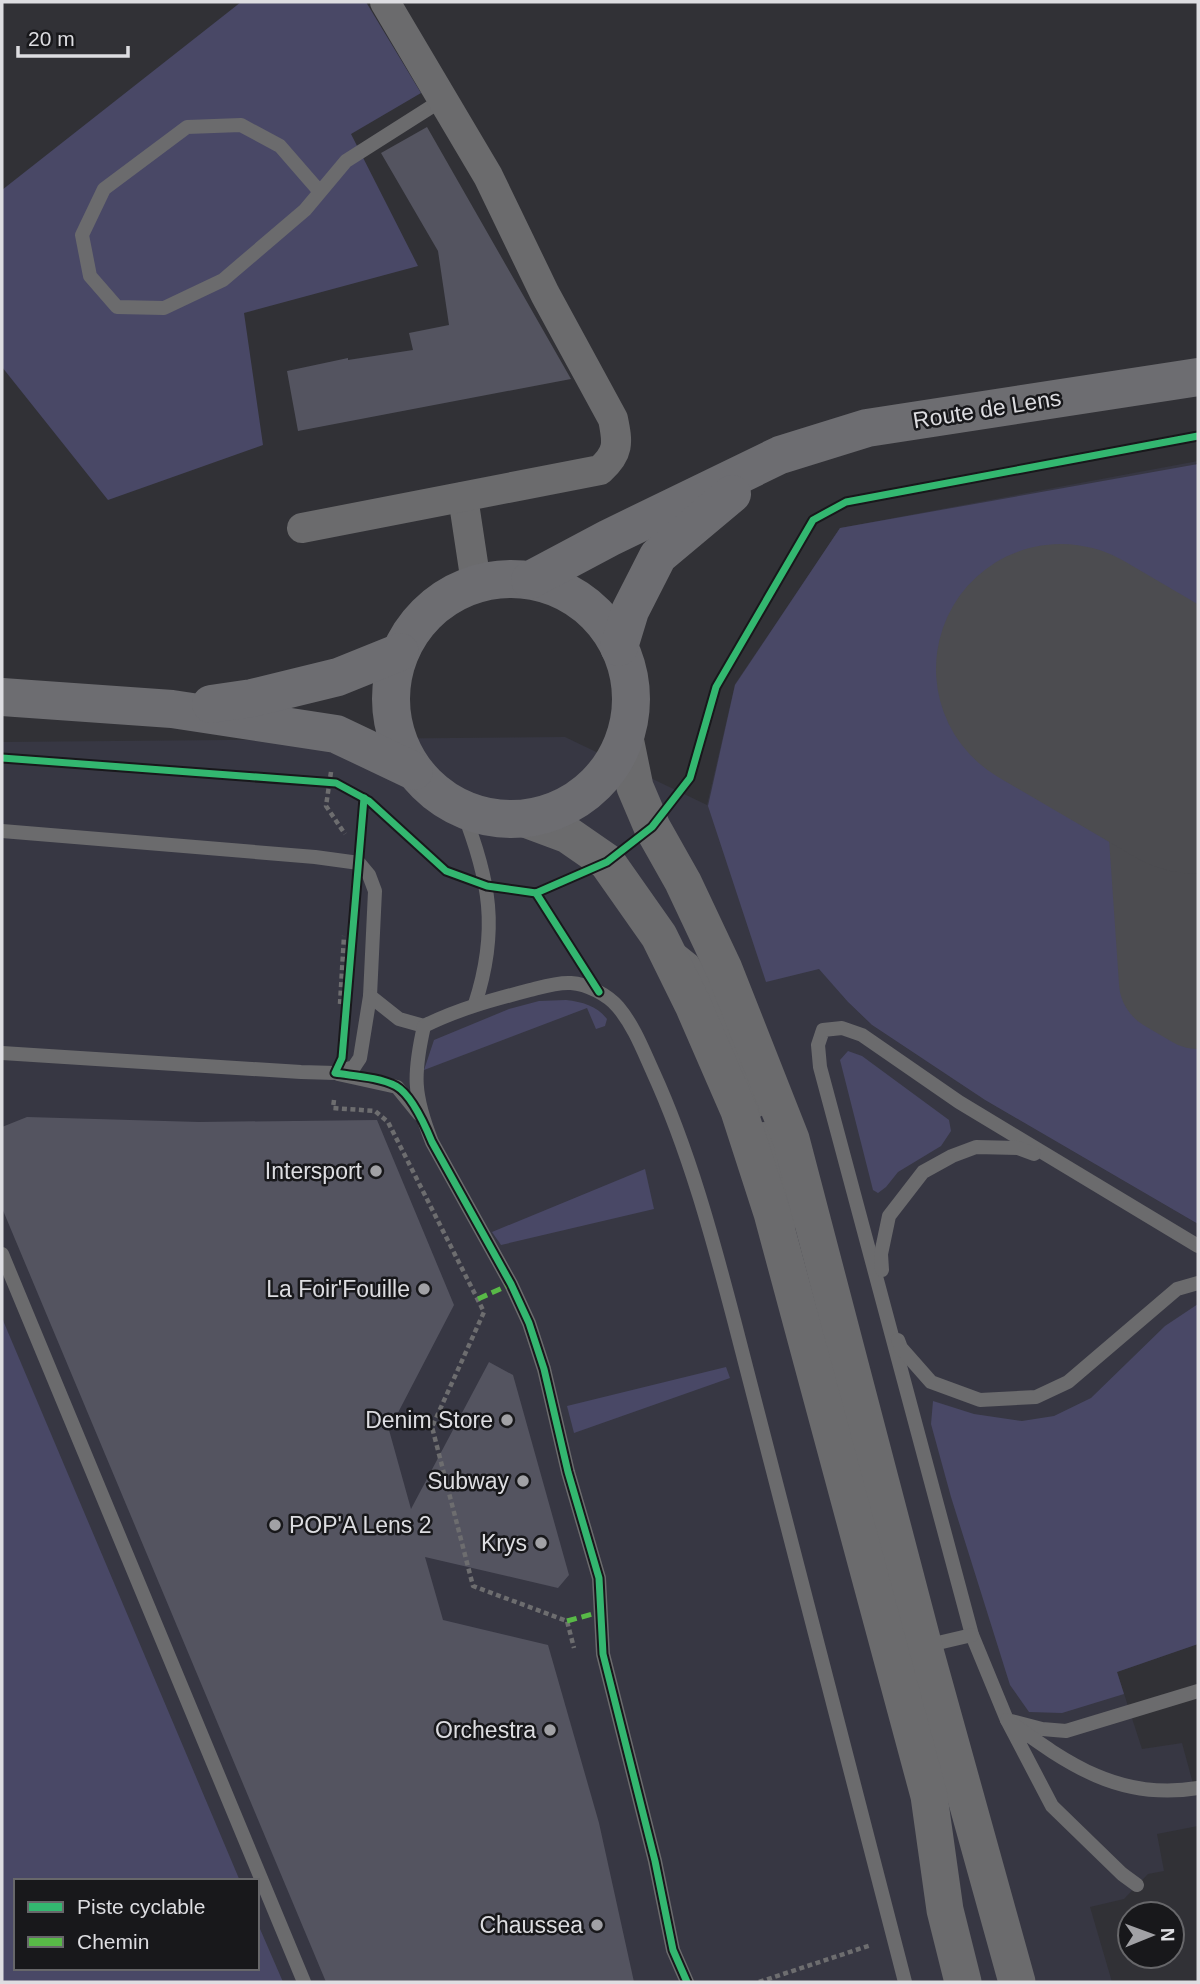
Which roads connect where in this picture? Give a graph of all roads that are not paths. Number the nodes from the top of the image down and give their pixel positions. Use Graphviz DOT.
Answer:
graph roads {
  1 [pos="385,2"];
  2 [pos="442,100"];
  3 [pos="320,192"];
  4 [pos="1198,377"];
  5 [pos="780,455"];
  6 [pos="463,497"];
  7 [pos="302,528"];
  8 [pos="530,580"];
  9 [pos="476,583"];
  10 [pos="619,647"];
  11 [pos="400,652"];
  12 [pos="9,700"];
  13 [pos="172,709"];
  14 [pos="625,738"];
  15 [pos="414,771"];
  16 [pos="462,810"];
  17 [pos="525,819"];
  18 [pos="2,831"];
  19 [pos="659,936"];
  20 [pos="370,996"];
  21 [pos="475,1004"];
  22 [pos="424,1026"];
  23 [pos="2,1053"];
  24 [pos="335,1073"];
  25 [pos="422,1118"];
  26 [pos="1069,1168"];
  27 [pos="799,1240"];
  28 [pos="1198,1246"];
  29 [pos="2,1254"];
  30 [pos="1198,1283"];
  31 [pos="885,1305"];
  32 [pos="972,1635"];
  33 [pos="924,1647"];
  34 [pos="1198,1691"];
  35 [pos="1007,1720"];
  36 [pos="1198,1788"];
  37 [pos="1138,1885"];
  38 [pos="304,1982"];
  39 [pos="687,1982"];
  40 [pos="905,1982"];
  41 [pos="963,1982"];
  42 [pos="1017,1982"];
  1 -- 2 [label="street"];
  2 -- 3 [label="lane"];
  2 -- 6 [label="street"];
  3 -- 3 [label="lane"];
  4 -- 5 [label="main road, Route de Lens"];
  5 -- 8 [label="main road, Route de Lens"];
  5 -- 10 [label="main road, Route de Lens"];
  6 -- 7 [label="street"];
  6 -- 9 [label="street"];
  8 -- 9 [label="main road"];
  8 -- 10 [label="main road"];
  9 -- 11 [label="main road"];
  10 -- 14 [label="main road"];
  11 -- 13 [label="main road"];
  11 -- 15 [label="main road"];
  12 -- 13 [label="main road"];
  13 -- 15 [label="main road"];
  14 -- 17 [label="main road"];
  14 -- 33 [label="street"];
  15 -- 16 [label="main road"];
  16 -- 17 [label="main road"];
  16 -- 21 [label="lane"];
  17 -- 19 [label="street"];
  18 -- 20 [label="lane"];
  19 -- 27 [label="lane"];
  19 -- 41 [label="street"];
  20 -- 22 [label="lane"];
  20 -- 24 [label="lane"];
  21 -- 22 [label="lane"];
  21 -- 40 [label="lane"];
  22 -- 25 [label="lane"];
  23 -- 24 [label="lane"];
  24 -- 25 [label="lane"];
  25 -- 39 [label="lane"];
  26 -- 28 [label="lane"];
  26 -- 31 [label="lane"];
  26 -- 31 [label="lane"];
  29 -- 38 [label="lane"];
  30 -- 31 [label="lane"];
  31 -- 32 [label="lane"];
  32 -- 33 [label="lane"];
  32 -- 35 [label="lane"];
  33 -- 42 [label="street"];
  34 -- 35 [label="lane"];
  35 -- 36 [label="lane"];
  35 -- 37 [label="lane"];
}
